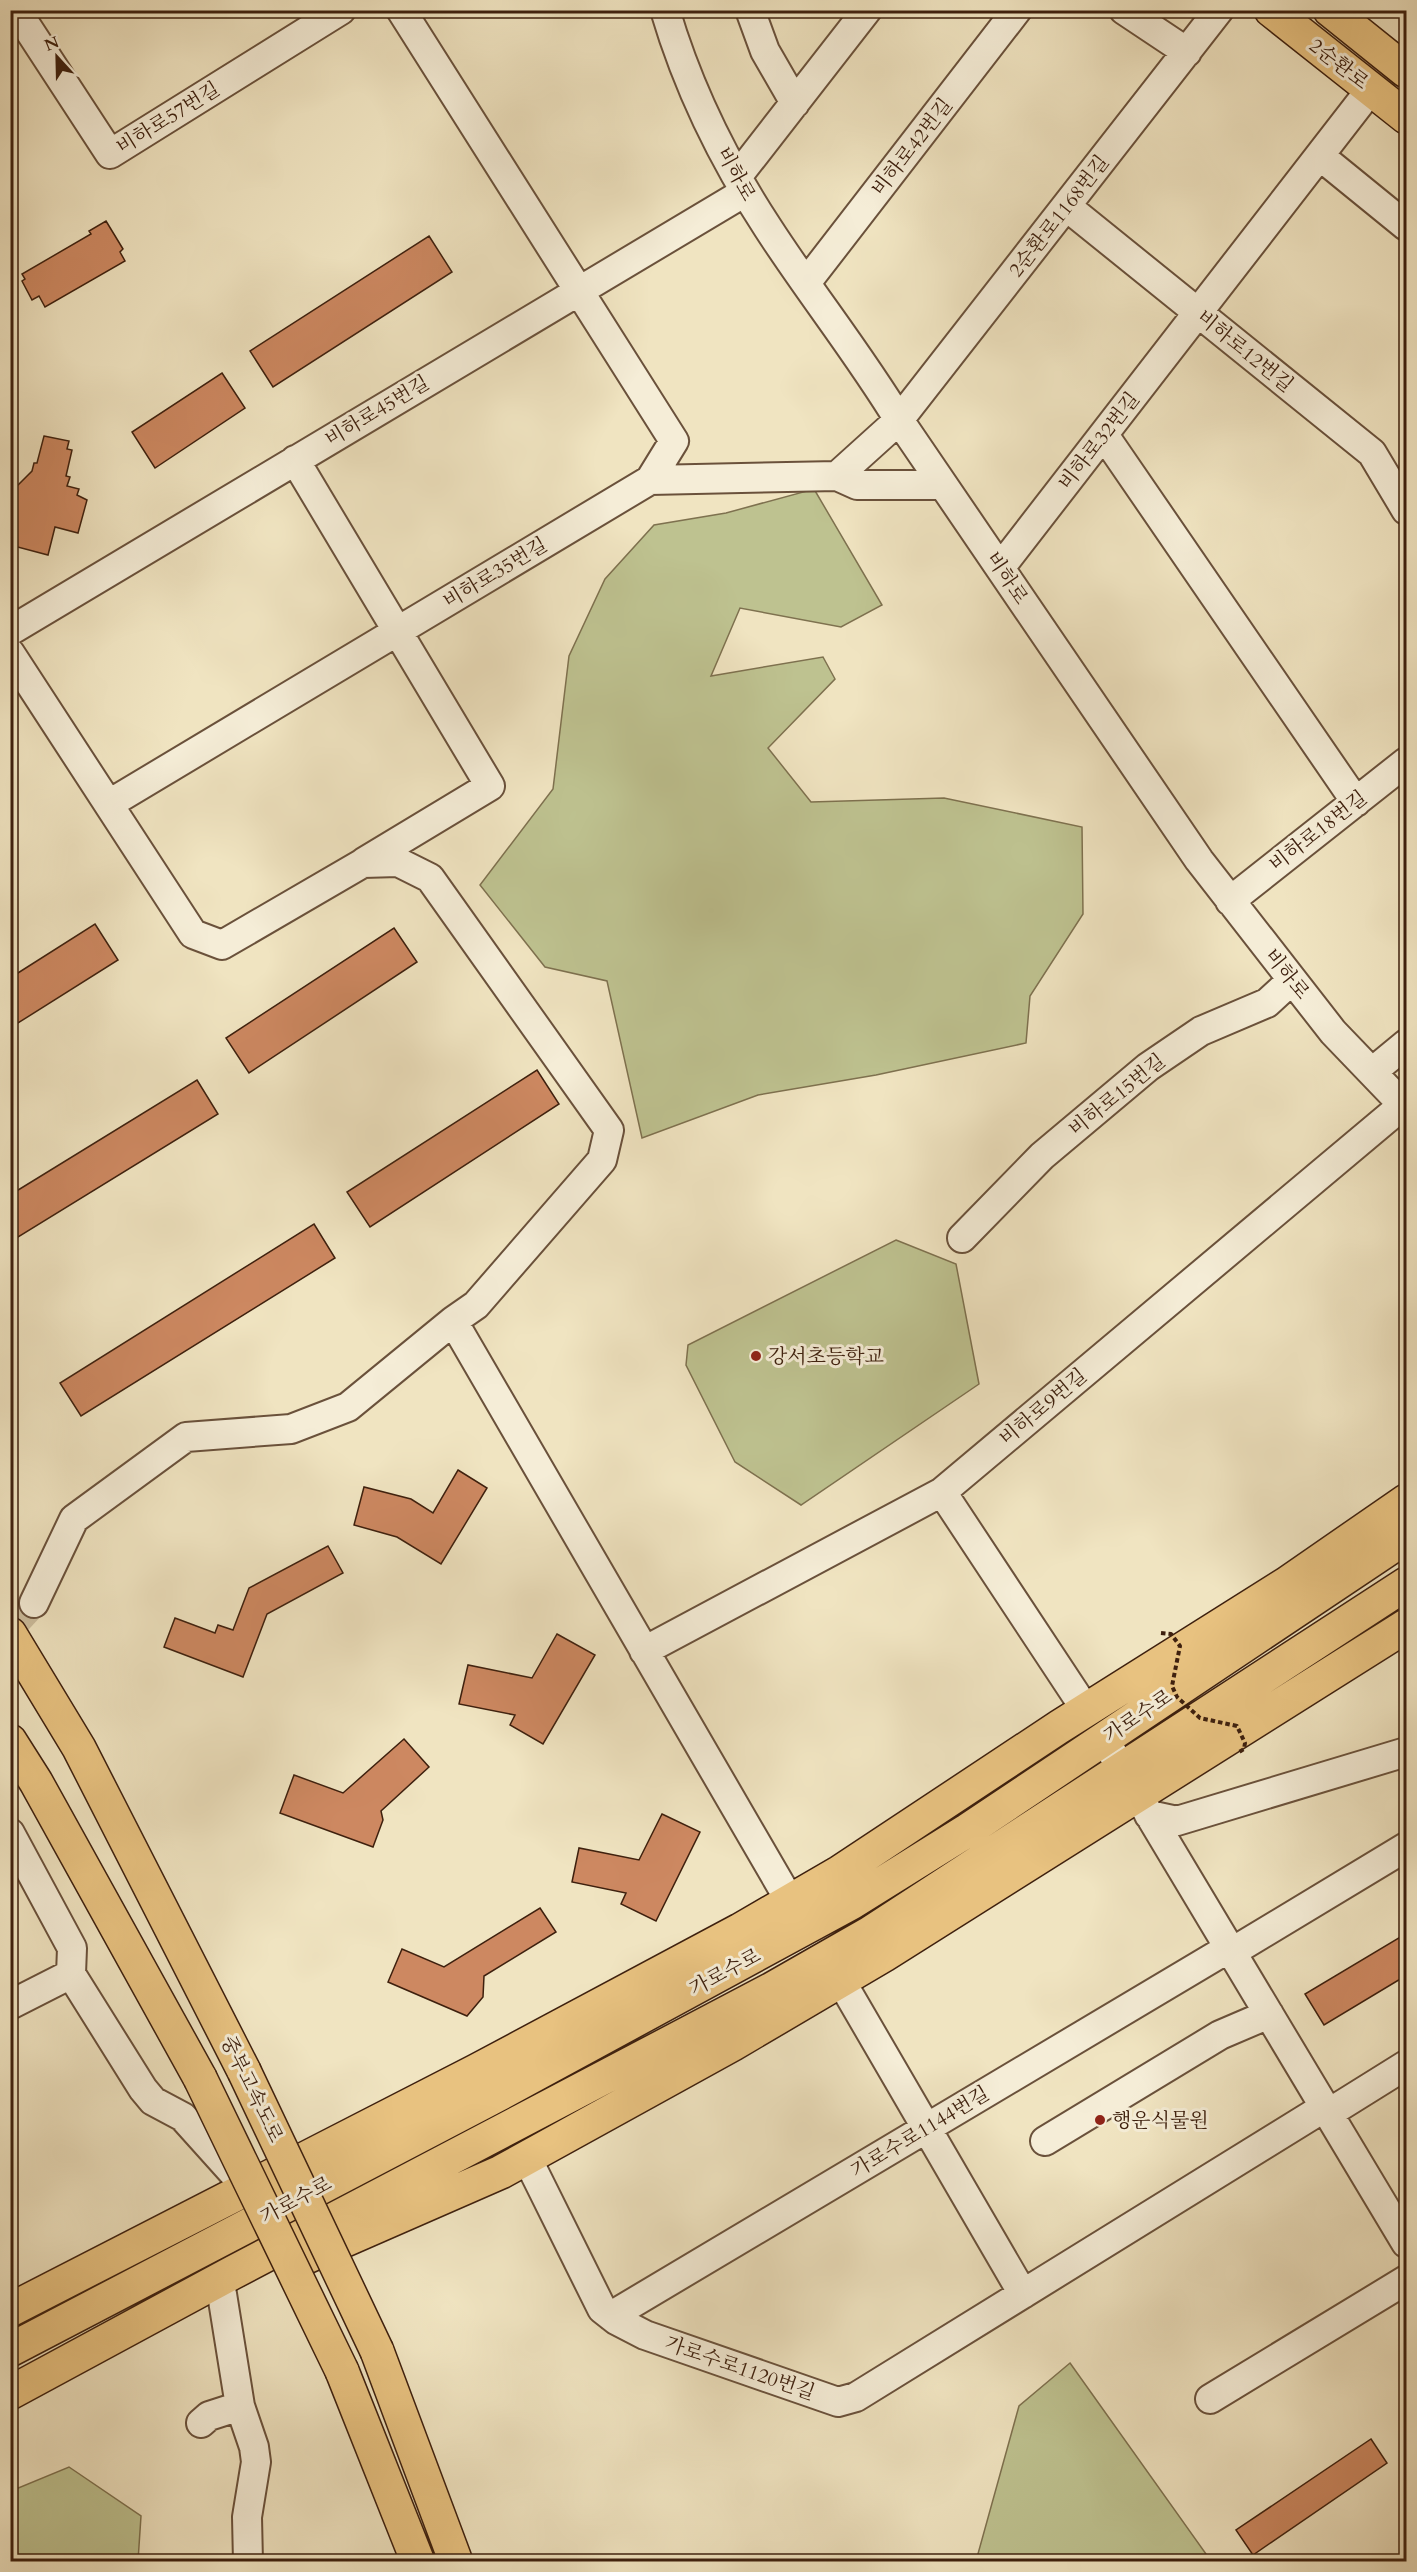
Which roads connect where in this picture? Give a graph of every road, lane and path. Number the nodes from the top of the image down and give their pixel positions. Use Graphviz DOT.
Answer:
graph roads {
  1 [pos="16,10"];
  2 [pos="341,10"];
  3 [pos="401,10"];
  4 [pos="665,10"];
  5 [pos="750,10"];
  6 [pos="867,10"];
  7 [pos="1017,10"];
  8 [pos="1124,10"];
  9 [pos="1219,10"];
  10 [pos="1271,10"];
  11 [pos="1330,10"];
  12 [pos="1187,52"];
  13 [pos="1403,62"];
  14 [pos="1371,89"];
  15 [pos="795,103"];
  16 [pos="1407,117"];
  17 [pos="1320,156"];
  18 [pos="741,184"];
  19 [pos="1066,206"];
  20 [pos="1407,226"];
  21 [pos="806,283"];
  22 [pos="577,291"];
  23 [pos="1198,313"];
  24 [pos="899,420"];
  25 [pos="1104,435"];
  26 [pos="295,460"];
  27 [pos="837,476"];
  28 [pos="650,480"];
  29 [pos="943,485"];
  30 [pos="1407,510"];
  31 [pos="1000,568"];
  32 [pos="10,631"];
  33 [pos="397,632"];
  34 [pos="10,652"];
  35 [pos="1407,762"];
  36 [pos="1356,802"];
  37 [pos="109,804"];
  38 [pos="362,864"];
  39 [pos="1230,901"];
  40 [pos="1292,980"];
  41 [pos="1407,1044"];
  42 [pos="1372,1072"];
  43 [pos="1405,1106"];
  44 [pos="962,1238"];
  45 [pos="453,1321"];
  46 [pos="942,1492"];
  47 [pos="1407,1501"];
  48 [pos="1407,1537"];
  49 [pos="1407,1584"];
  50 [pos="34,1603"];
  51 [pos="1407,1626"];
  52 [pos="1161,1633"];
  53 [pos="10,1634"];
  54 [pos="644,1651"];
  55 [pos="1086,1710"];
  56 [pos="1104,1739"];
  57 [pos="10,1741"];
  58 [pos="1239,1752"];
  59 [pos="1407,1752"];
  60 [pos="1136,1793"];
  61 [pos="10,1833"];
  62 [pos="1407,1846"];
  63 [pos="790,1901"];
  64 [pos="1230,1950"];
  65 [pos="70,1974"];
  66 [pos="841,1981"];
  67 [pos="10,2005"];
  68 [pos="1269,2014"];
  69 [pos="1407,2065"];
  70 [pos="1327,2110"];
  71 [pos="926,2128"];
  72 [pos="1045,2141"];
  73 [pos="527,2158"];
  74 [pos="248,2189"];
  75 [pos="1407,2243"];
  76 [pos="1407,2280"];
  77 [pos="222,2294"];
  78 [pos="1023,2294"];
  79 [pos="10,2310"];
  80 [pos="611,2316"];
  81 [pos="122,2332"];
  82 [pos="10,2350"];
  83 [pos="10,2393"];
  84 [pos="1210,2399"];
  85 [pos="240,2406"];
  86 [pos="201,2423"];
  87 [pos="248,2562"];
  88 [pos="418,2562"];
  89 [pos="456,2562"];
  1 -- 2 [label="street, 비하로57번길"];
  3 -- 22 [label="street"];
  4 -- 18 [label="street, 비하로"];
  5 -- 15 [label="street"];
  6 -- 15 [label="street"];
  7 -- 21 [label="street, 비하로42번길"];
  8 -- 12 [label="street"];
  9 -- 12 [label="street, 2순환로1168번길"];
  10 -- 14 [label="main road, 2순환로"];
  11 -- 13 [label="main road, 2순환로"];
  12 -- 19 [label="street, 2순환로1168번길"];
  14 -- 16 [label="main road, 2순환로"];
  14 -- 17 [label="street, 비하로32번길"];
  15 -- 18 [label="street"];
  17 -- 20 [label="street"];
  17 -- 23 [label="street, 비하로32번길"];
  18 -- 21 [label="street, 비하로"];
  18 -- 22 [label="street, 비하로45번길"];
  19 -- 23 [label="street, 비하로12번길"];
  19 -- 24 [label="street, 2순환로1168번길"];
  21 -- 24 [label="street, 비하로"];
  22 -- 26 [label="street, 비하로45번길"];
  22 -- 28 [label="street"];
  23 -- 25 [label="street, 비하로32번길"];
  23 -- 30 [label="street, 비하로12번길"];
  24 -- 27 [label="street"];
  24 -- 29 [label="street, 비하로"];
  25 -- 31 [label="street, 비하로32번길"];
  25 -- 36 [label="street"];
  26 -- 32 [label="street, 비하로45번길"];
  26 -- 33 [label="street"];
  27 -- 28 [label="street, 비하로35번길"];
  27 -- 29 [label="street, 비하로35번길"];
  28 -- 33 [label="street, 비하로35번길"];
  29 -- 31 [label="street, 비하로"];
  31 -- 39 [label="street, 비하로"];
  33 -- 37 [label="street, 비하로35번길"];
  33 -- 38 [label="street"];
  34 -- 37 [label="street"];
  35 -- 36 [label="street, 비하로18번길"];
  36 -- 39 [label="street, 비하로18번길"];
  37 -- 38 [label="street"];
  38 -- 45 [label="street"];
  39 -- 40 [label="street, 비하로"];
  40 -- 42 [label="street, 비하로"];
  40 -- 44 [label="street, 비하로15번길"];
  41 -- 42 [label="street"];
  42 -- 43 [label="street, 비하로"];
  43 -- 46 [label="street, 비하로9번길"];
  45 -- 50 [label="street"];
  45 -- 54 [label="street"];
  46 -- 54 [label="street, 비하로9번길"];
  46 -- 55 [label="street"];
  47 -- 55 [label="main road, 가로수로"];
  48 -- 56 [label="main road, 가로수로"];
  49 -- 60 [label="main road, 가로수로"];
  51 -- 60 [label="main road"];
  52 -- 58 [label="path, bridge"];
  53 -- 89 [label="main road, 중부고속도로, bridge"];
  54 -- 63 [label="street"];
  55 -- 63 [label="main road, 가로수로"];
  56 -- 60 [label="street"];
  56 -- 82 [label="main road, 가로수로"];
  57 -- 88 [label="main road, bridge"];
  59 -- 60 [label="street"];
  60 -- 64 [label="street"];
  60 -- 66 [label="main road"];
  60 -- 81 [label="main road, 가로수로"];
  61 -- 65 [label="street"];
  62 -- 64 [label="street, 가로수로1144번길"];
  63 -- 74 [label="main road, 가로수로"];
  64 -- 68 [label="street"];
  64 -- 71 [label="street, 가로수로1144번길"];
  65 -- 67 [label="street"];
  65 -- 74 [label="street"];
  66 -- 71 [label="street"];
  66 -- 73 [label="main road"];
  68 -- 70 [label="street"];
  68 -- 72 [label="street"];
  69 -- 70 [label="street"];
  70 -- 75 [label="street"];
  70 -- 78 [label="street, 가로수로1120번길"];
  71 -- 78 [label="street"];
  71 -- 80 [label="street, 가로수로1144번길"];
  73 -- 77 [label="main road"];
  73 -- 80 [label="street, 가로수로1120번길"];
  74 -- 79 [label="main road, 가로수로"];
  76 -- 84 [label="street"];
  77 -- 81 [label="main road"];
  77 -- 85 [label="street"];
  78 -- 80 [label="street, 가로수로1120번길"];
  81 -- 83 [label="main road, 가로수로"];
  85 -- 86 [label="street"];
  85 -- 87 [label="street"];
}
